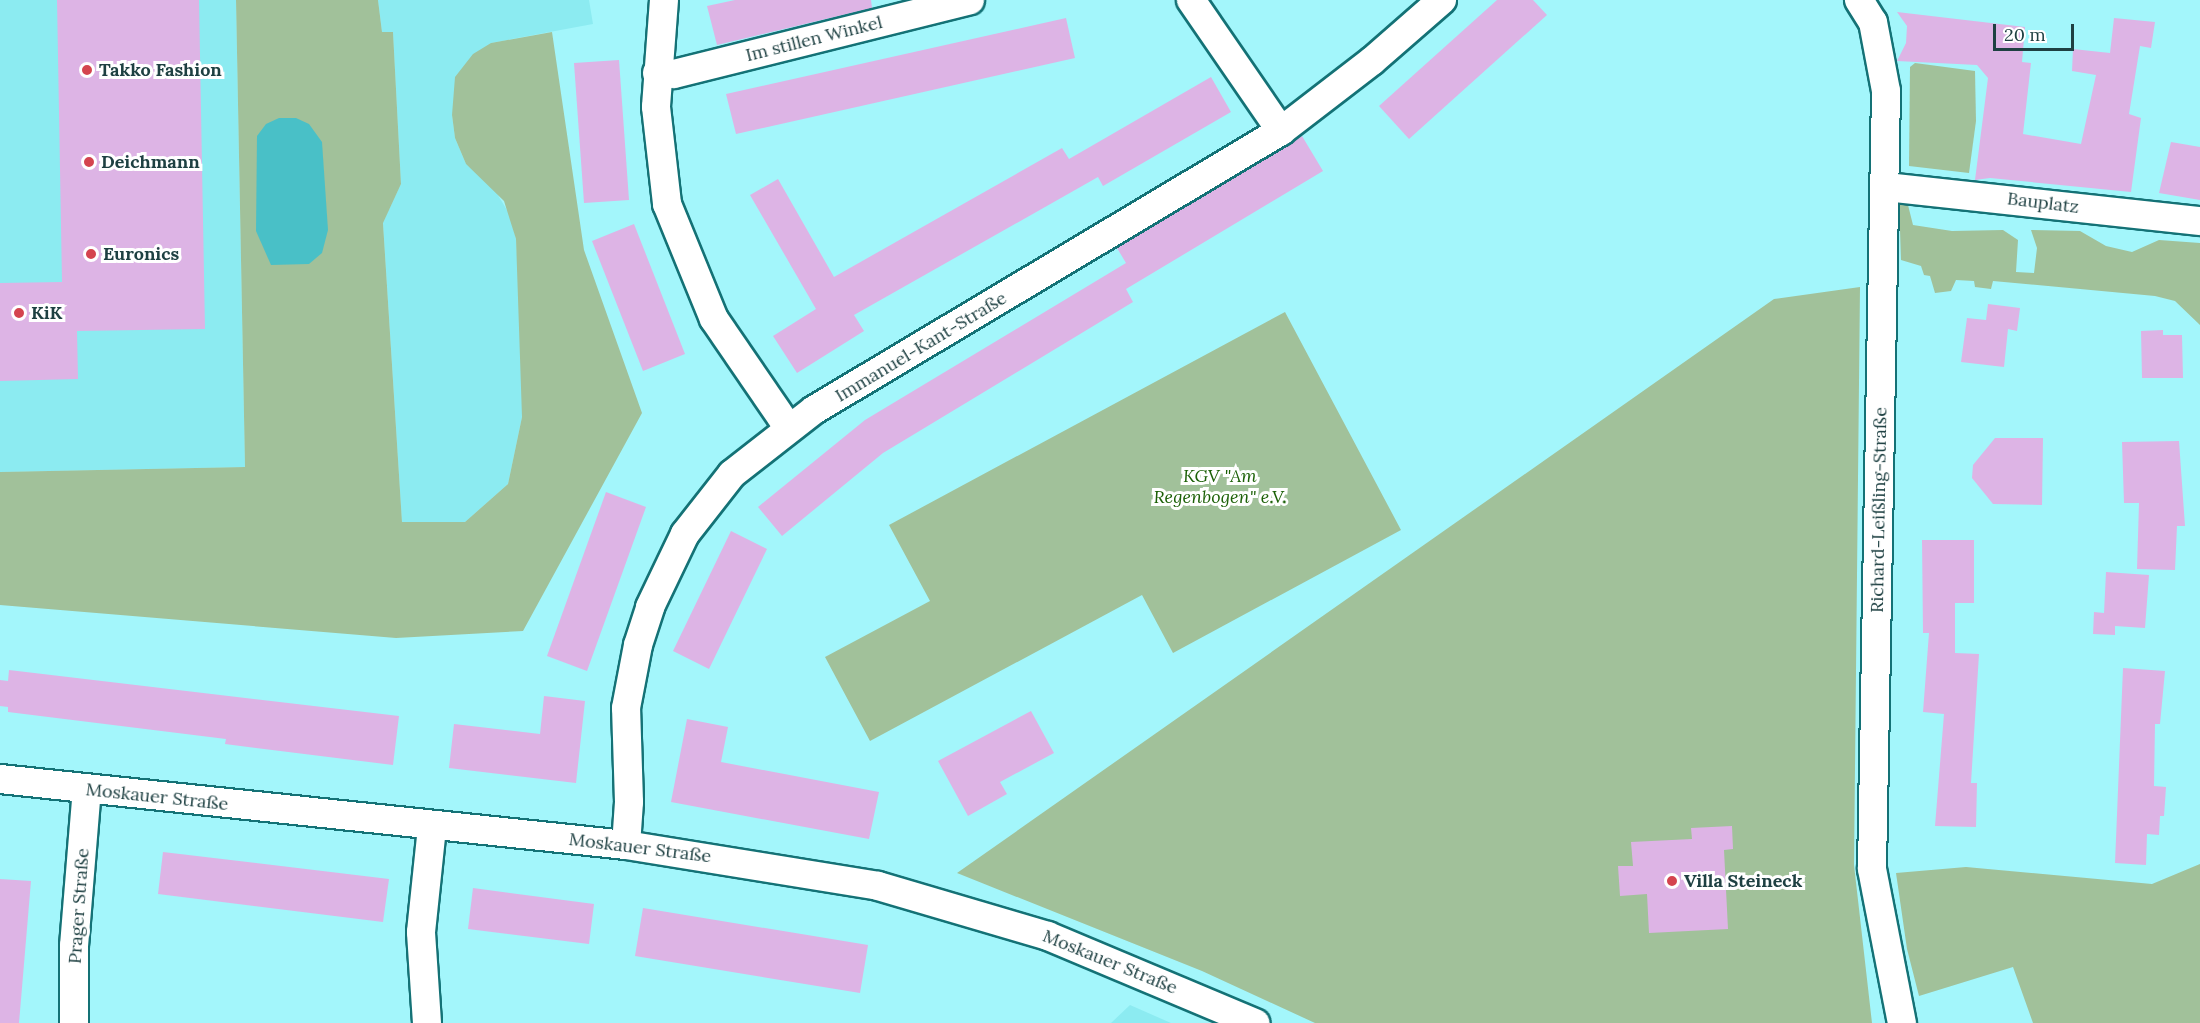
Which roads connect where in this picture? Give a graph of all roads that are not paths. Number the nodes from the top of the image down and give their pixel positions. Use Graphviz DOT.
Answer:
graph roads {
  1 [pos="664,0"];
  2 [pos="970,0"];
  3 [pos="1191,0"];
  4 [pos="1442,0"];
  5 [pos="1858,0"];
  6 [pos="657,73"];
  7 [pos="1281,131"];
  8 [pos="1886,188"];
  9 [pos="2200,221"];
  10 [pos="788,427"];
  11 [pos="0,779"];
  12 [pos="87,789"];
  13 [pos="432,827"];
  14 [pos="626,845"];
  15 [pos="74,1023"];
  16 [pos="427,1023"];
  17 [pos="1255,1023"];
  18 [pos="1902,1023"];
  1 -- 6 [label="street"];
  2 -- 6 [label="street, Im stillen Winkel"];
  3 -- 7 [label="street"];
  4 -- 7 [label="street, Immanuel-Kant-Straße"];
  5 -- 8 [label="street, Richard-Leißling-Straße"];
  6 -- 10 [label="street"];
  7 -- 10 [label="street, Immanuel-Kant-Straße"];
  8 -- 9 [label="street, Bauplatz"];
  8 -- 18 [label="street, Richard-Leißling-Straße"];
  10 -- 14 [label="street, Immanuel-Kant-Straße"];
  11 -- 12 [label="street, Moskauer Straße"];
  12 -- 13 [label="street, Moskauer Straße"];
  12 -- 15 [label="street, Prager Straße"];
  13 -- 14 [label="street, Moskauer Straße"];
  13 -- 16 [label="street"];
  14 -- 17 [label="street, Moskauer Straße"];
}
